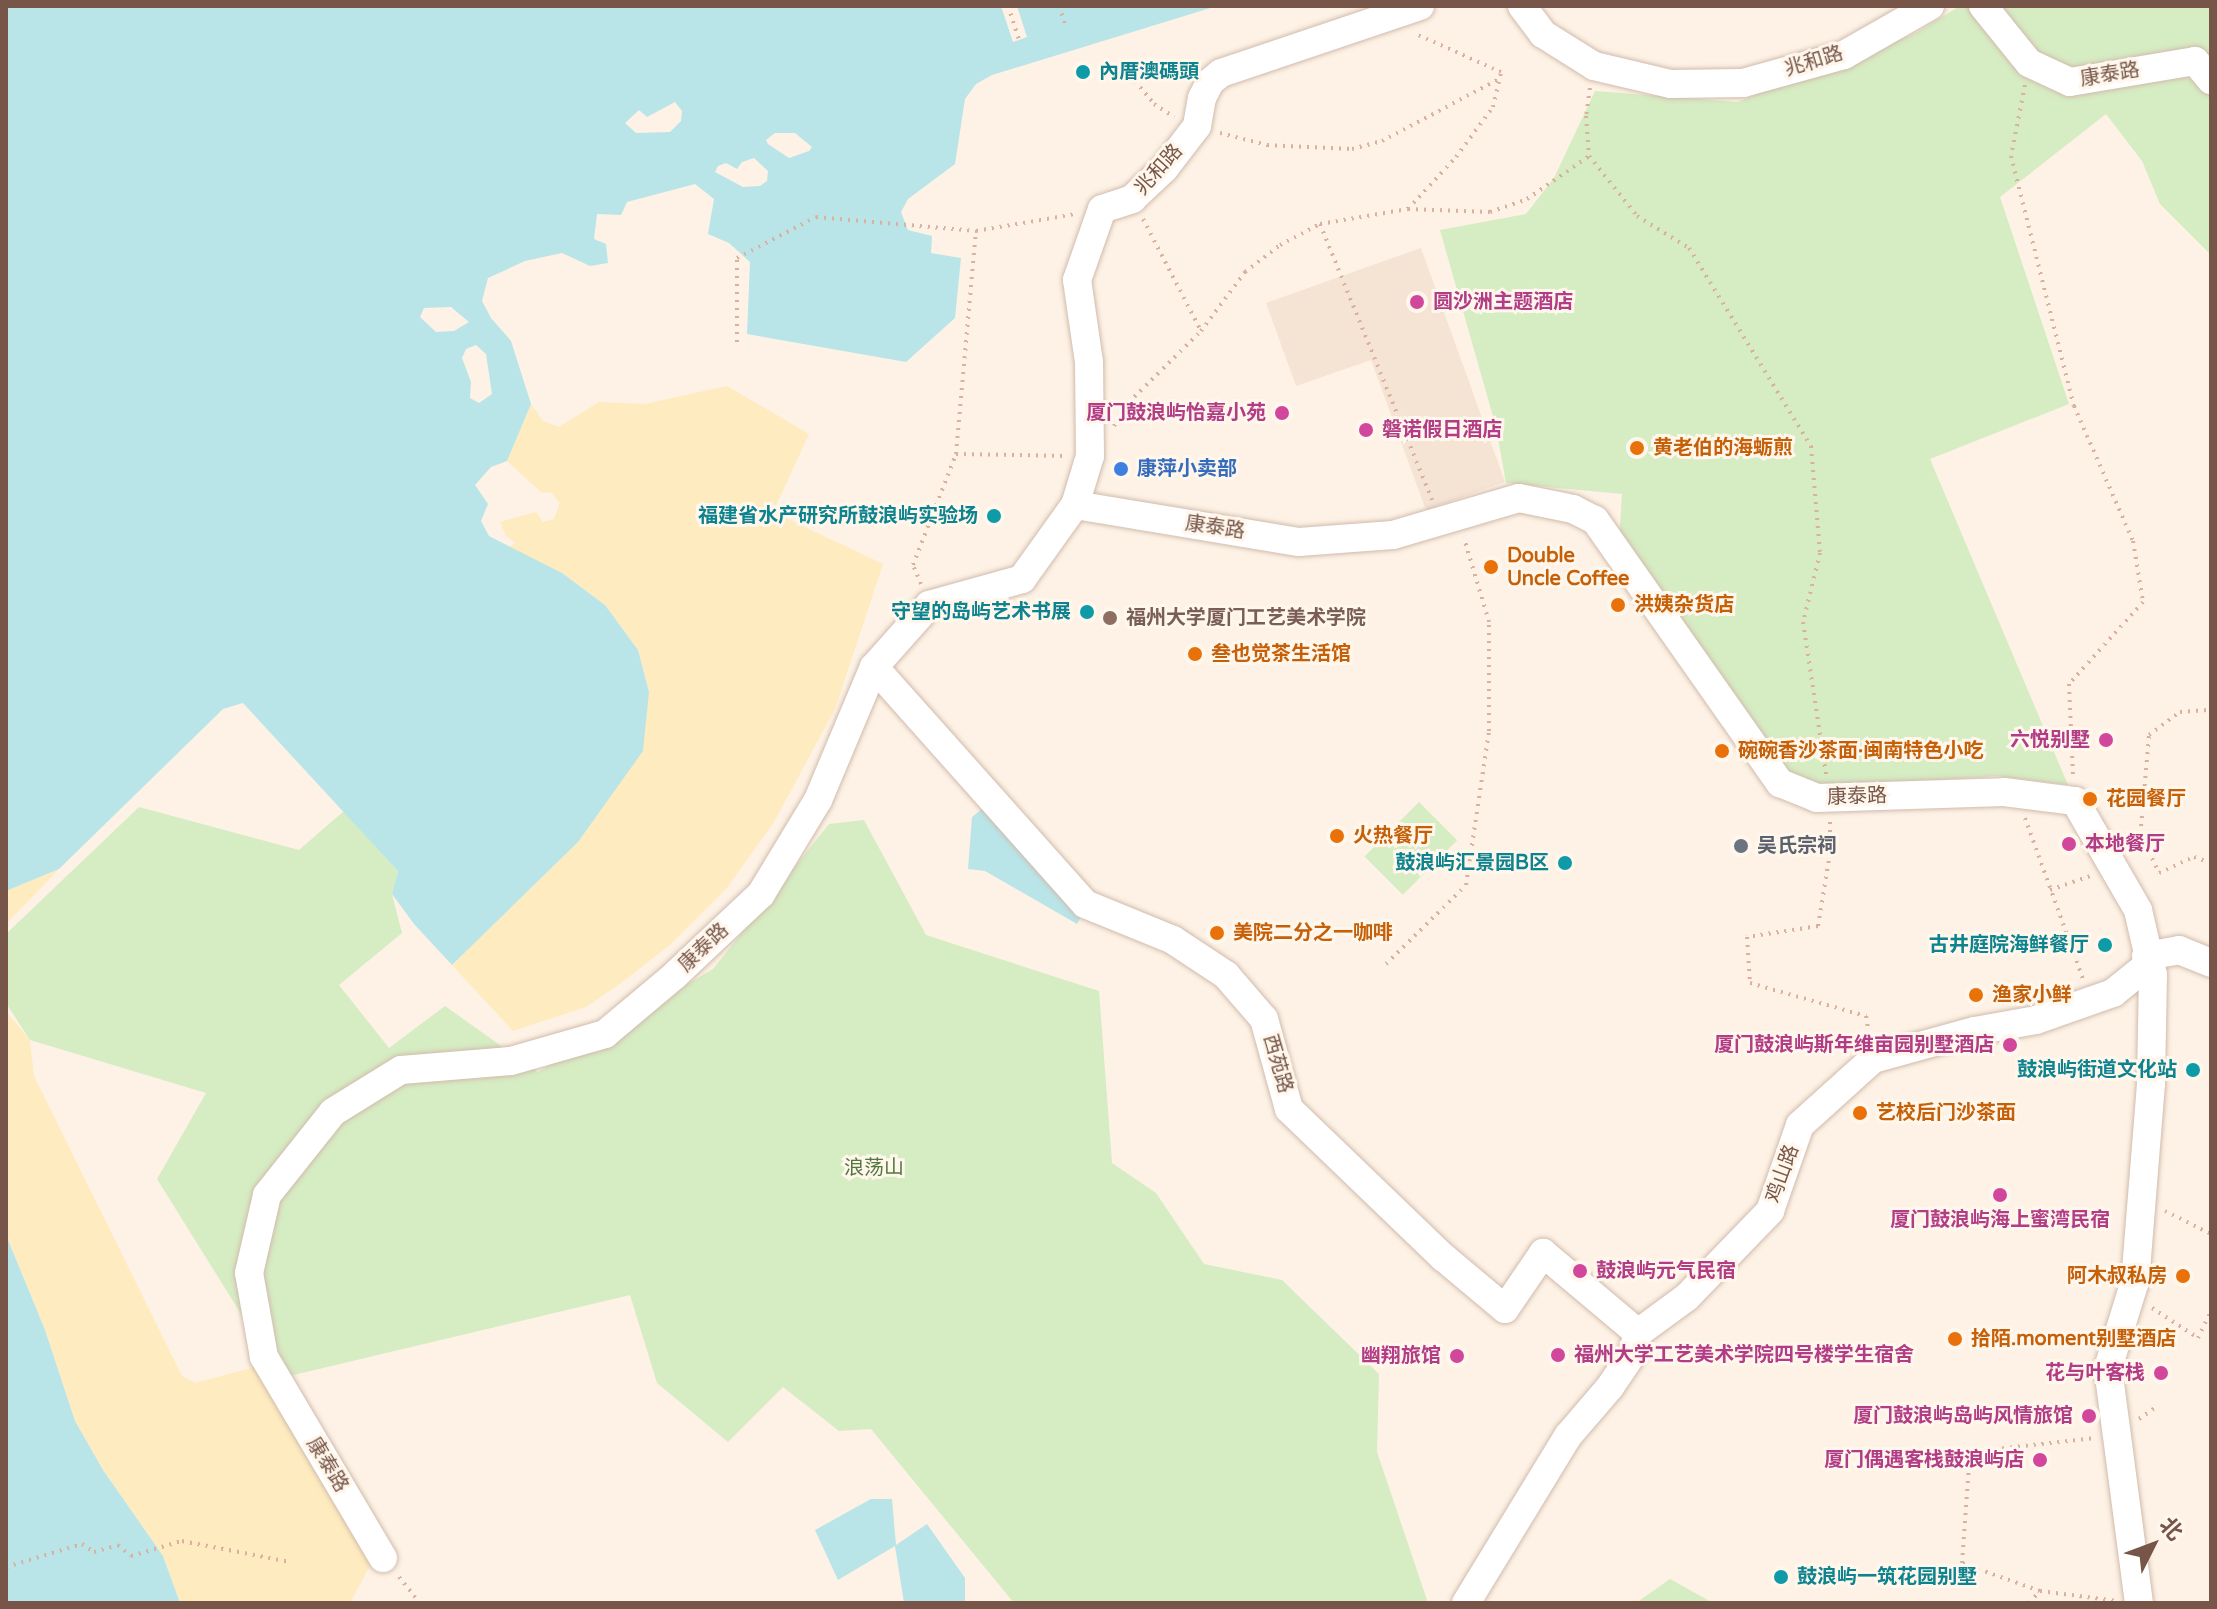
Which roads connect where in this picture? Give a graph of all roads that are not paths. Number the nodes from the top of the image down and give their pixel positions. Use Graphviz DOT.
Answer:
graph roads {
  1 [pos="1420,6"];
  2 [pos="1522,6"];
  3 [pos="1930,6"];
  4 [pos="1983,6"];
  5 [pos="2211,80"];
  6 [pos="1075,505"];
  7 [pos="874,667"];
  8 [pos="2148,960"];
  9 [pos="2211,963"];
  10 [pos="1638,1333"];
  11 [pos="383,1558"];
  12 [pos="1466,1603"];
  13 [pos="2139,1603"];
  1 -- 6 [label="street, 兆和路"];
  2 -- 3 [label="street, 兆和路"];
  4 -- 5 [label="street, 康泰路"];
  6 -- 7 [label="street, 康泰路"];
  6 -- 8 [label="street, 康泰路"];
  7 -- 10 [label="street, 西苑路"];
  7 -- 11 [label="street, 康泰路"];
  8 -- 9 [label="street"];
  8 -- 10 [label="street, 鸡山路"];
  8 -- 13 [label="street"];
  10 -- 12 [label="street, 鸡山路"];
}
